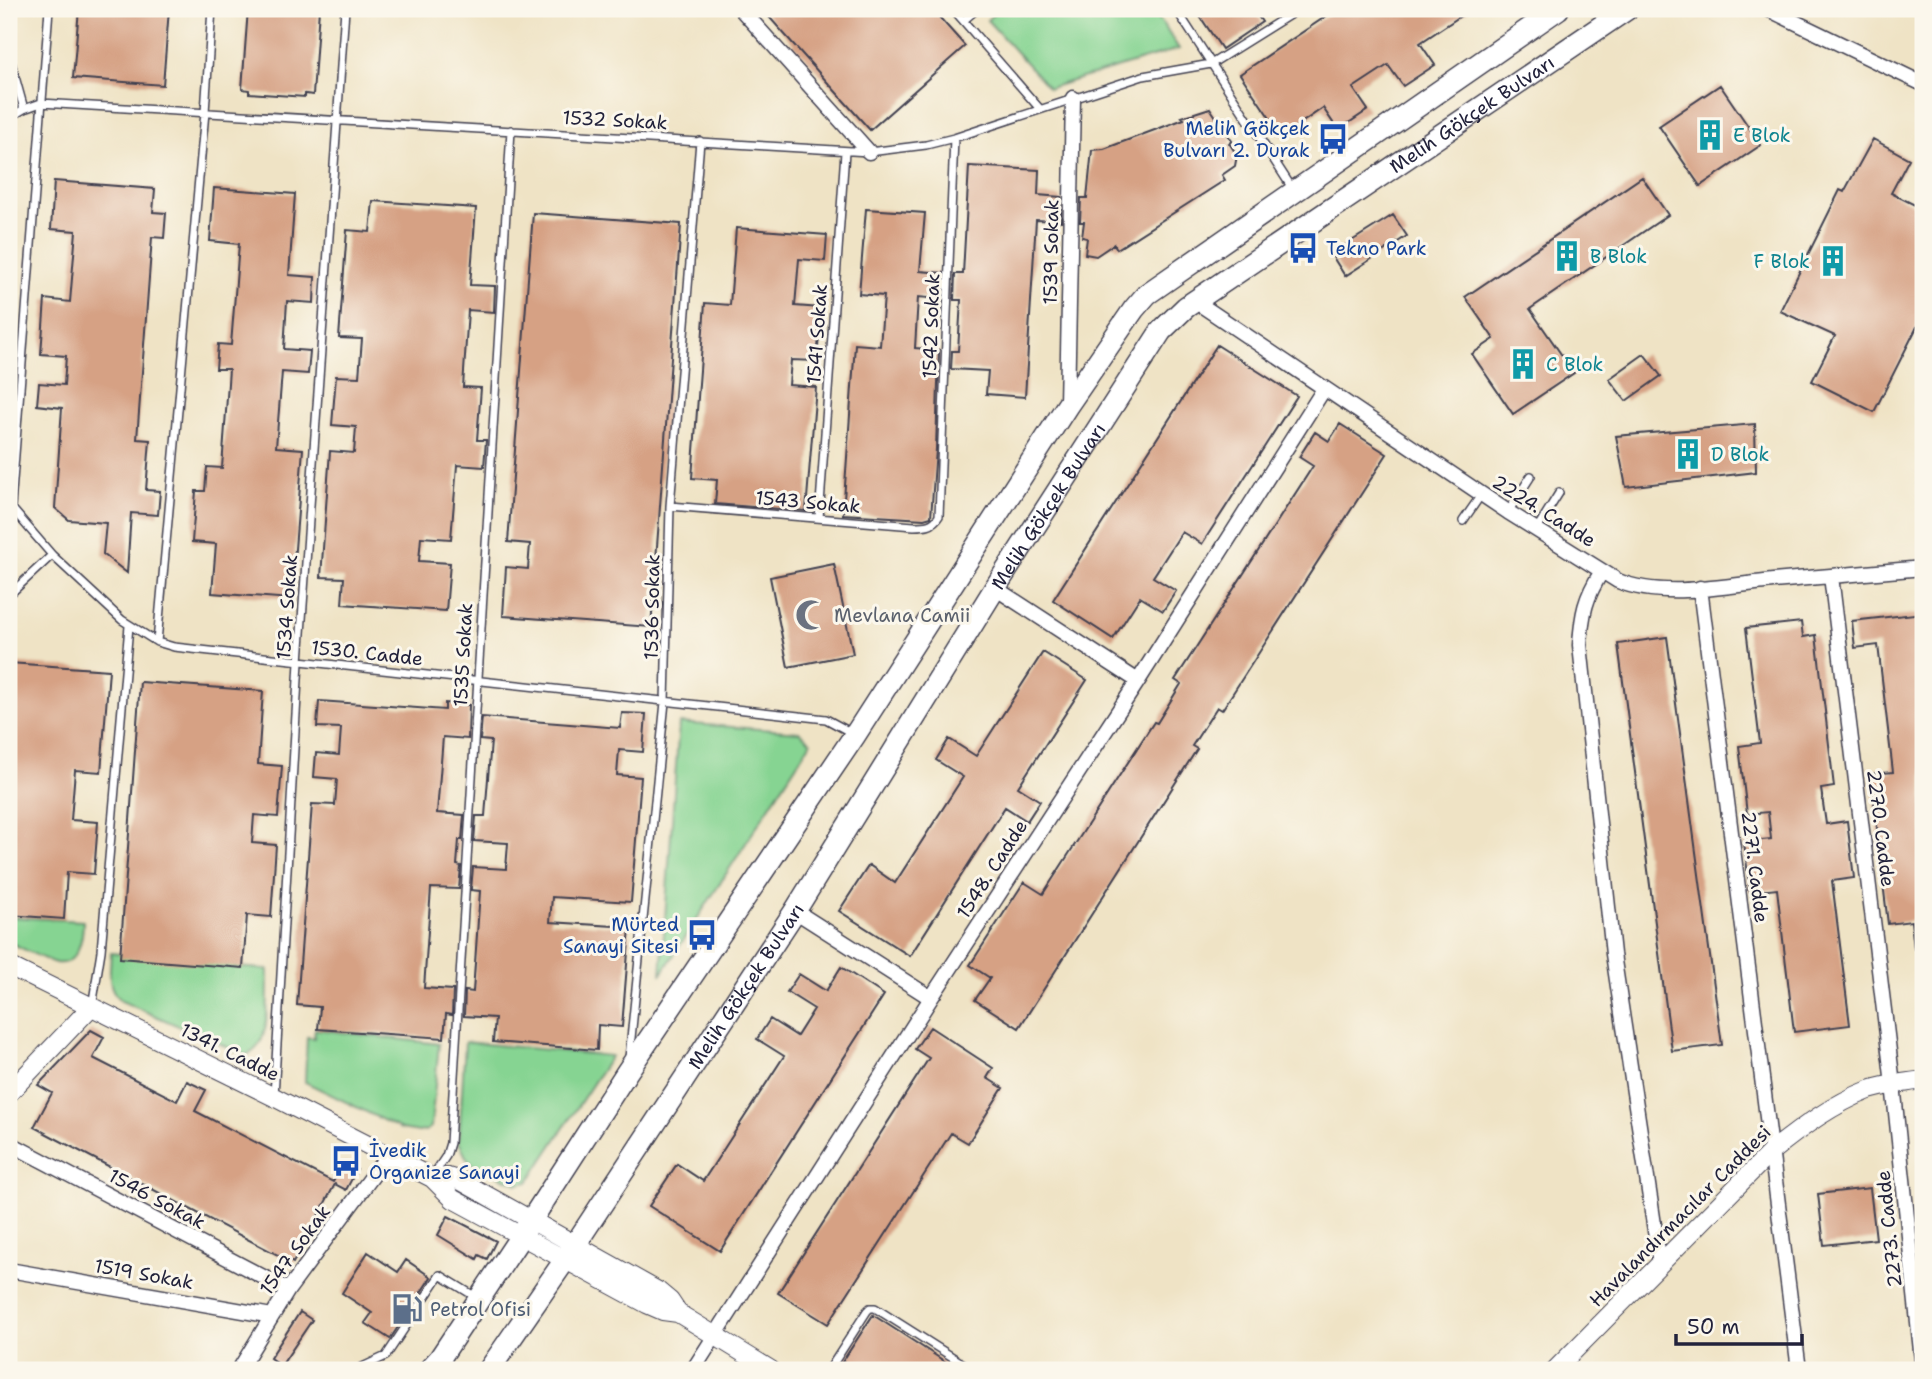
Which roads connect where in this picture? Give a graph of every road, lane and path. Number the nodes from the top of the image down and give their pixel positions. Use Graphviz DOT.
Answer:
graph roads {
  1 [pos="48,9"];
  2 [pos="212,9"];
  3 [pos="345,9"];
  4 [pos="741,9"];
  5 [pos="953,9"];
  6 [pos="977,9"];
  7 [pos="1176,9"];
  8 [pos="1299,9"];
  9 [pos="1558,9"];
  10 [pos="1627,9"];
  11 [pos="1768,9"];
  12 [pos="964,20"];
  13 [pos="9,55"];
  14 [pos="1211,64"];
  15 [pos="1923,83"];
  16 [pos="1073,98"];
  17 [pos="41,103"];
  18 [pos="24,109"];
  19 [pos="1040,110"];
  20 [pos="205,113"];
  21 [pos="9,118"];
  22 [pos="337,120"];
  23 [pos="511,130"];
  24 [pos="954,138"];
  25 [pos="700,141"];
  26 [pos="845,152"];
  27 [pos="869,152"];
  28 [pos="1294,191"];
  29 [pos="1195,301"];
  30 [pos="1324,389"];
  31 [pos="1067,406"];
  32 [pos="1531,476"];
  33 [pos="1559,493"];
  34 [pos="1481,495"];
  35 [pos="10,506"];
  36 [pos="670,506"];
  37 [pos="1508,512"];
  38 [pos="939,516"];
  39 [pos="819,518"];
  40 [pos="1463,521"];
  41 [pos="1536,530"];
  42 [pos="52,555"];
  43 [pos="1923,568"];
  44 [pos="1602,571"];
  45 [pos="1831,576"];
  46 [pos="995,588"];
  47 [pos="1700,588"];
  48 [pos="9,595"];
  49 [pos="129,626"];
  50 [pos="157,642"];
  51 [pos="299,662"];
  52 [pos="477,679"];
  53 [pos="1138,681"];
  54 [pos="665,702"];
  55 [pos="855,735"];
  56 [pos="795,911"];
  57 [pos="9,966"];
  58 [pos="931,998"];
  59 [pos="92,1007"];
  60 [pos="627,1072"];
  61 [pos="1923,1080"];
  62 [pos="1893,1084"];
  63 [pos="9,1093"];
  64 [pos="274,1097"];
  65 [pos="9,1143"];
  66 [pos="1772,1151"];
  67 [pos="388,1155"];
  68 [pos="432,1178"];
  69 [pos="526,1228"];
  70 [pos="570,1252"];
  71 [pos="1660,1264"];
  72 [pos="9,1270"];
  73 [pos="288,1290"];
  74 [pos="479,1299"];
  75 [pos="272,1317"];
  76 [pos="715,1336"];
  77 [pos="239,1370"];
  78 [pos="356,1370"];
  79 [pos="429,1370"];
  80 [pos="489,1370"];
  81 [pos="693,1370"];
  82 [pos="771,1370"];
  83 [pos="829,1370"];
  84 [pos="973,1370"];
  85 [pos="1555,1370"];
  86 [pos="1800,1370"];
  87 [pos="1923,1370"];
  1 -- 17 [label="lane"];
  2 -- 20 [label="lane"];
  3 -- 22 [label="lane, 1534 Sokak"];
  4 -- 27 [label="street"];
  5 -- 12 [label="lane"];
  6 -- 12 [label="lane"];
  7 -- 14 [label="lane"];
  8 -- 14 [label="lane"];
  9 -- 28 [label="main road, Melih Gökçek Bulvarı"];
  10 -- 29 [label="main road, Melih Gökçek Bulvarı"];
  11 -- 15 [label="street"];
  12 -- 19 [label="lane"];
  13 -- 18 [label="lane"];
  14 -- 16 [label="lane, 1532 Sokak"];
  14 -- 28 [label="lane"];
  16 -- 19 [label="lane, 1532 Sokak"];
  16 -- 31 [label="street, 1539 Sokak"];
  17 -- 18 [label="lane, 1532 Sokak"];
  17 -- 20 [label="lane, 1532 Sokak"];
  17 -- 35 [label="lane"];
  18 -- 21 [label="lane, 1532 Sokak"];
  19 -- 24 [label="lane, 1532 Sokak"];
  20 -- 22 [label="lane, 1532 Sokak"];
  20 -- 50 [label="lane"];
  22 -- 23 [label="lane, 1532 Sokak"];
  22 -- 51 [label="lane, 1534 Sokak"];
  23 -- 25 [label="lane, 1532 Sokak"];
  23 -- 52 [label="lane, 1535 Sokak"];
  24 -- 27 [label="lane, 1532 Sokak"];
  24 -- 38 [label="lane, 1542 Sokak"];
  25 -- 26 [label="lane, 1532 Sokak"];
  25 -- 36 [label="lane, 1536 Sokak"];
  26 -- 27 [label="lane, 1532 Sokak"];
  26 -- 39 [label="lane, 1541 Sokak"];
  28 -- 31 [label="main road, Melih Gökçek Bulvarı"];
  29 -- 30 [label="street, 2224. Cadde"];
  29 -- 46 [label="main road, Melih Gökçek Bulvarı"];
  30 -- 34 [label="street, 2224. Cadde"];
  30 -- 53 [label="street, 1548. Cadde"];
  31 -- 55 [label="main road, Melih Gökçek Bulvarı"];
  32 -- 37 [label="lane"];
  33 -- 41 [label="lane"];
  34 -- 37 [label="street, 2224. Cadde"];
  34 -- 40 [label="lane"];
  35 -- 42 [label="lane, 1530. Cadde"];
  36 -- 39 [label="lane, 1543 Sokak"];
  36 -- 54 [label="lane, 1536 Sokak"];
  37 -- 41 [label="street, 2224. Cadde"];
  38 -- 39 [label="lane, 1543 Sokak"];
  41 -- 44 [label="street, 2224. Cadde"];
  42 -- 48 [label="lane"];
  42 -- 49 [label="lane, 1530. Cadde"];
  43 -- 45 [label="street, 2224. Cadde"];
  44 -- 47 [label="street, 2224. Cadde"];
  44 -- 71 [label="street"];
  45 -- 47 [label="street, 2224. Cadde"];
  45 -- 62 [label="street, 2270. Cadde"];
  46 -- 53 [label="street"];
  46 -- 56 [label="main road, Melih Gökçek Bulvarı"];
  47 -- 66 [label="street, 2271. Cadde"];
  49 -- 50 [label="lane, 1530. Cadde"];
  49 -- 59 [label="lane"];
  50 -- 51 [label="lane, 1530. Cadde"];
  51 -- 52 [label="lane, 1530. Cadde"];
  51 -- 64 [label="lane, 1534 Sokak"];
  52 -- 54 [label="lane, 1530. Cadde"];
  52 -- 68 [label="lane, 1535 Sokak"];
  53 -- 58 [label="street, 1548. Cadde"];
  54 -- 55 [label="lane, 1530. Cadde"];
  54 -- 60 [label="lane, 1536 Sokak"];
  55 -- 60 [label="main road, Melih Gökçek Bulvarı"];
  56 -- 58 [label="street"];
  56 -- 70 [label="main road, Melih Gökçek Bulvarı"];
  57 -- 59 [label="street, 1341. Cadde"];
  58 -- 76 [label="street, 1548. Cadde"];
  59 -- 63 [label="street"];
  59 -- 64 [label="street, 1341. Cadde"];
  60 -- 69 [label="main road, Melih Gökçek Bulvarı"];
  61 -- 62 [label="street, Havalandırmacılar Caddesi"];
  62 -- 66 [label="street, Havalandırmacılar Caddesi"];
  62 -- 87 [label="street, 2273. Cadde"];
  64 -- 67 [label="street, 1341. Cadde"];
  65 -- 73 [label="street, 1546 Sokak"];
  66 -- 71 [label="street, Havalandırmacılar Caddesi"];
  66 -- 86 [label="street, 2271. Cadde"];
  67 -- 68 [label="street, 1341. Cadde"];
  67 -- 73 [label="street, 1547 Sokak"];
  68 -- 69 [label="street, 1341. Cadde"];
  69 -- 70 [label="street, 1341. Cadde"];
  69 -- 74 [label="main road, Melih Gökçek Bulvarı"];
  70 -- 76 [label="street, 1341. Cadde"];
  70 -- 80 [label="main road, Melih Gökçek Bulvarı"];
  71 -- 85 [label="street, Havalandırmacılar Caddesi"];
  72 -- 75 [label="street, 1519 Sokak"];
  73 -- 75 [label="street, 1547 Sokak"];
  74 -- 78 [label="lane"];
  74 -- 79 [label="main road, Melih Gökçek Bulvarı"];
  75 -- 77 [label="street, 1547 Sokak"];
  76 -- 81 [label="street, 1548. Cadde"];
  76 -- 82 [label="street, 1341. Cadde"];
  83 -- 84 [label="lane"];
}
